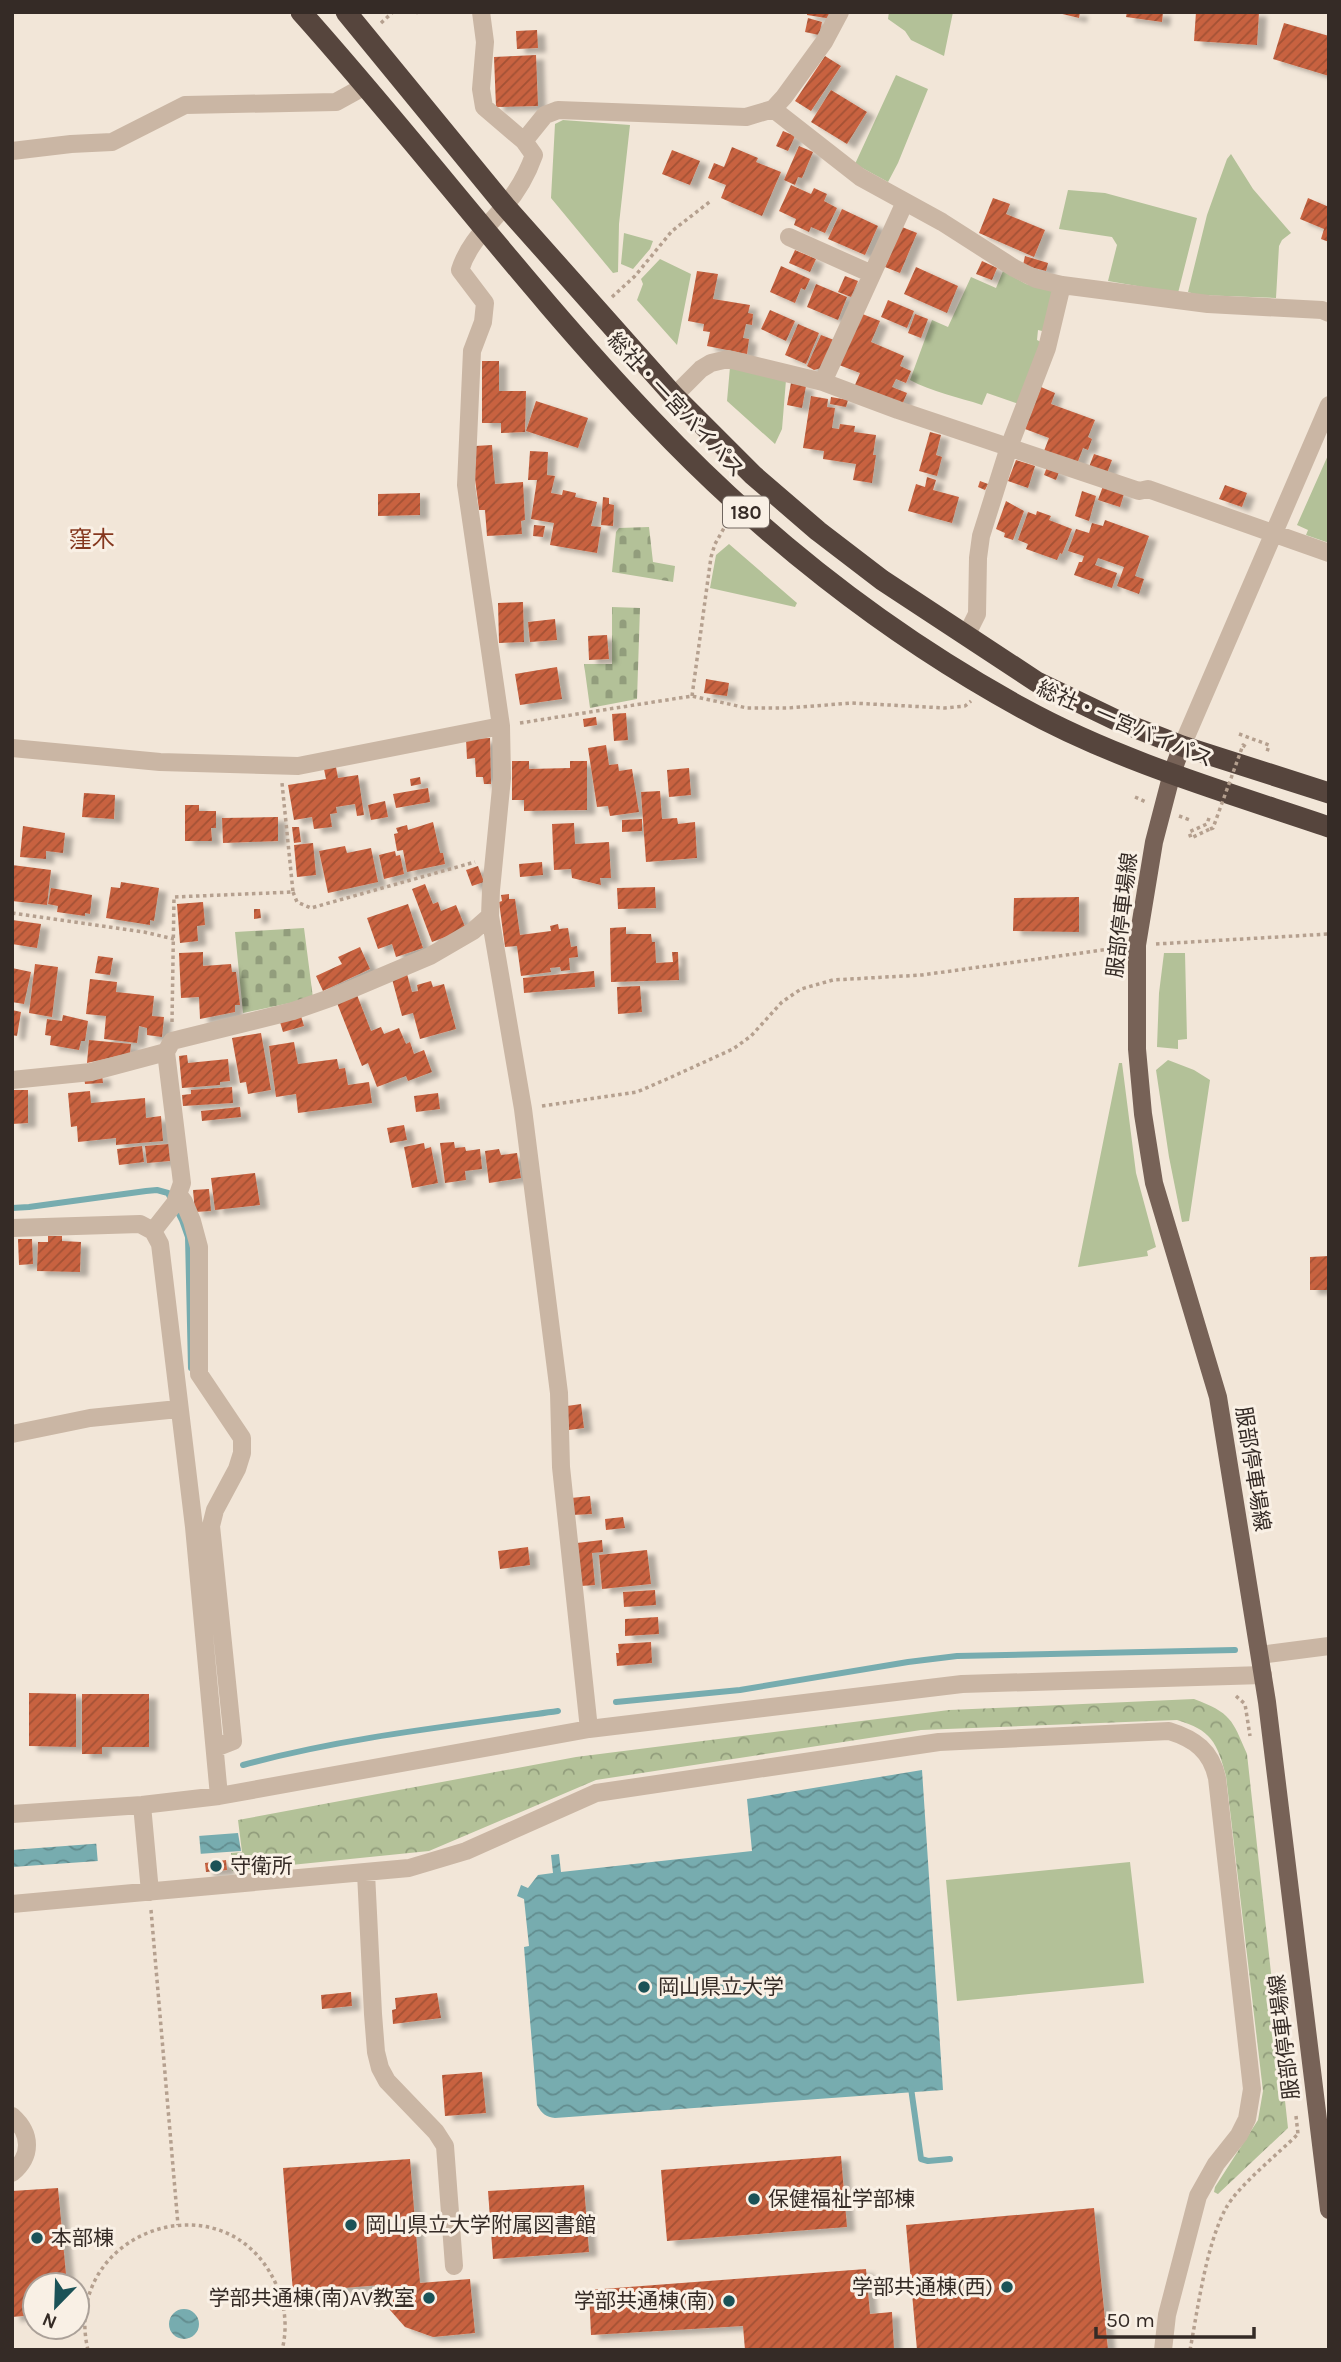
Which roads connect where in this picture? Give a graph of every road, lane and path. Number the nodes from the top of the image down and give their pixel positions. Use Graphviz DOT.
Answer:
graph roads {
  1 [pos="301,12"];
  2 [pos="346,12"];
  3 [pos="481,12"];
  4 [pos="840,12"];
  5 [pos="365,86"];
  6 [pos="773,109"];
  7 [pos="524,141"];
  8 [pos="12,151"];
  9 [pos="712,200"];
  10 [pos="905,202"];
  11 [pos="505,206"];
  12 [pos="484,229"];
  13 [pos="789,237"];
  14 [pos="872,274"];
  15 [pos="1062,285"];
  16 [pos="598,311"];
  17 [pos="1329,313"];
  18 [pos="823,382"];
  19 [pos="674,396"];
  20 [pos="1329,405"];
  21 [pos="1009,447"];
  22 [pos="740,507"];
  23 [pos="1274,533"];
  24 [pos="1329,552"];
  25 [pos="966,636"];
  26 [pos="985,687"];
  27 [pos="692,696"];
  28 [pos="500,726"];
  29 [pos="1239,734"];
  30 [pos="1267,744"];
  31 [pos="1182,746"];
  32 [pos="1246,747"];
  33 [pos="12,748"];
  34 [pos="281,766"];
  35 [pos="1172,773"];
  36 [pos="1329,793"];
  37 [pos="1208,821"];
  38 [pos="1329,827"];
  39 [pos="494,857"];
  40 [pos="293,892"];
  41 [pos="12,913"];
  42 [pos="490,916"];
  43 [pos="1329,934"];
  44 [pos="174,939"];
  45 [pos="1136,945"];
  46 [pos="169,1047"];
  47 [pos="12,1080"];
  48 [pos="523,1109"];
  49 [pos="175,1202"];
  50 [pos="12,1228"];
  51 [pos="153,1231"];
  52 [pos="178,1409"];
  53 [pos="12,1434"];
  54 [pos="203,1527"];
  55 [pos="1329,1646"];
  56 [pos="1260,1655"];
  57 [pos="1263,1675"];
  58 [pos="589,1729"];
  59 [pos="219,1796"];
  60 [pos="142,1805"];
  61 [pos="12,1814"];
  62 [pos="366,1873"];
  63 [pos="151,1901"];
  64 [pos="12,1905"];
  65 [pos="1322,2104"];
  66 [pos="12,2116"];
  67 [pos="1298,2134"];
  68 [pos="12,2173"];
  69 [pos="1329,2210"];
  70 [pos="178,2225"];
  71 [pos="454,2266"];
  72 [pos="89,2350"];
  73 [pos="282,2350"];
  74 [pos="1163,2350"];
  75 [pos="1190,2350"];
  1 -- 5 [label="highway, 総社・一宮バイパス / 180"];
  2 -- 11 [label="highway, 総社・一宮バイパス / 180"];
  3 -- 7 [label="street"];
  4 -- 6 [label="street"];
  5 -- 8 [label="street"];
  5 -- 12 [label="highway, 総社・一宮バイパス / 180"];
  6 -- 7 [label="street"];
  6 -- 10 [label="street"];
  7 -- 11 [label="street"];
  9 -- 16 [label="path"];
  10 -- 14 [label="street"];
  10 -- 15 [label="street"];
  11 -- 12 [label="street"];
  11 -- 16 [label="highway, 総社・一宮バイパス / 180"];
  12 -- 22 [label="highway, 総社・一宮バイパス / 180"];
  12 -- 28 [label="street"];
  13 -- 14 [label="street"];
  14 -- 18 [label="street"];
  15 -- 17 [label="street"];
  15 -- 21 [label="street"];
  16 -- 19 [label="highway, 総社・一宮バイパス / 180"];
  18 -- 19 [label="street"];
  18 -- 21 [label="street"];
  19 -- 25 [label="highway, 総社・一宮バイパス / 180"];
  20 -- 23 [label="street"];
  21 -- 23 [label="street"];
  21 -- 25 [label="street"];
  22 -- 26 [label="highway, 総社・一宮バイパス / 180"];
  22 -- 27 [label="path"];
  23 -- 24 [label="street"];
  23 -- 31 [label="street"];
  25 -- 31 [label="highway, 総社・一宮バイパス / 180"];
  26 -- 27 [label="path"];
  26 -- 35 [label="highway, 総社・一宮バイパス / 180"];
  27 -- 28 [label="path"];
  28 -- 34 [label="street"];
  28 -- 39 [label="street"];
  29 -- 30 [label="path"];
  31 -- 35 [label="main road, 服部停車場線"];
  31 -- 36 [label="highway, 総社・一宮バイパス / 180"];
  32 -- 37 [label="path, bridge"];
  33 -- 34 [label="street"];
  34 -- 40 [label="path"];
  35 -- 38 [label="highway, 総社・一宮バイパス / 180"];
  35 -- 45 [label="main road, 服部停車場線"];
  39 -- 40 [label="path"];
  39 -- 42 [label="street"];
  40 -- 44 [label="path"];
  41 -- 44 [label="path"];
  42 -- 46 [label="street"];
  42 -- 48 [label="street"];
  43 -- 45 [label="path"];
  44 -- 46 [label="path"];
  45 -- 48 [label="path"];
  45 -- 56 [label="main road, 服部停車場線"];
  46 -- 47 [label="street"];
  46 -- 49 [label="street"];
  48 -- 58 [label="street"];
  49 -- 51 [label="street"];
  49 -- 54 [label="street"];
  50 -- 51 [label="street"];
  51 -- 52 [label="street"];
  52 -- 53 [label="street"];
  52 -- 54 [label="street"];
  54 -- 59 [label="street"];
  55 -- 56 [label="street"];
  56 -- 57 [label="main road, 服部停車場線"];
  57 -- 58 [label="street"];
  57 -- 65 [label="main road, 服部停車場線"];
  58 -- 59 [label="street"];
  59 -- 60 [label="street"];
  60 -- 61 [label="street"];
  60 -- 63 [label="street"];
  62 -- 63 [label="street"];
  62 -- 71 [label="street"];
  62 -- 74 [label="street"];
  63 -- 64 [label="street"];
  63 -- 70 [label="path"];
  65 -- 69 [label="main road, 服部停車場線"];
  66 -- 68 [label="street"];
  67 -- 75 [label="path"];
  70 -- 72 [label="path"];
  70 -- 73 [label="path"];
}
